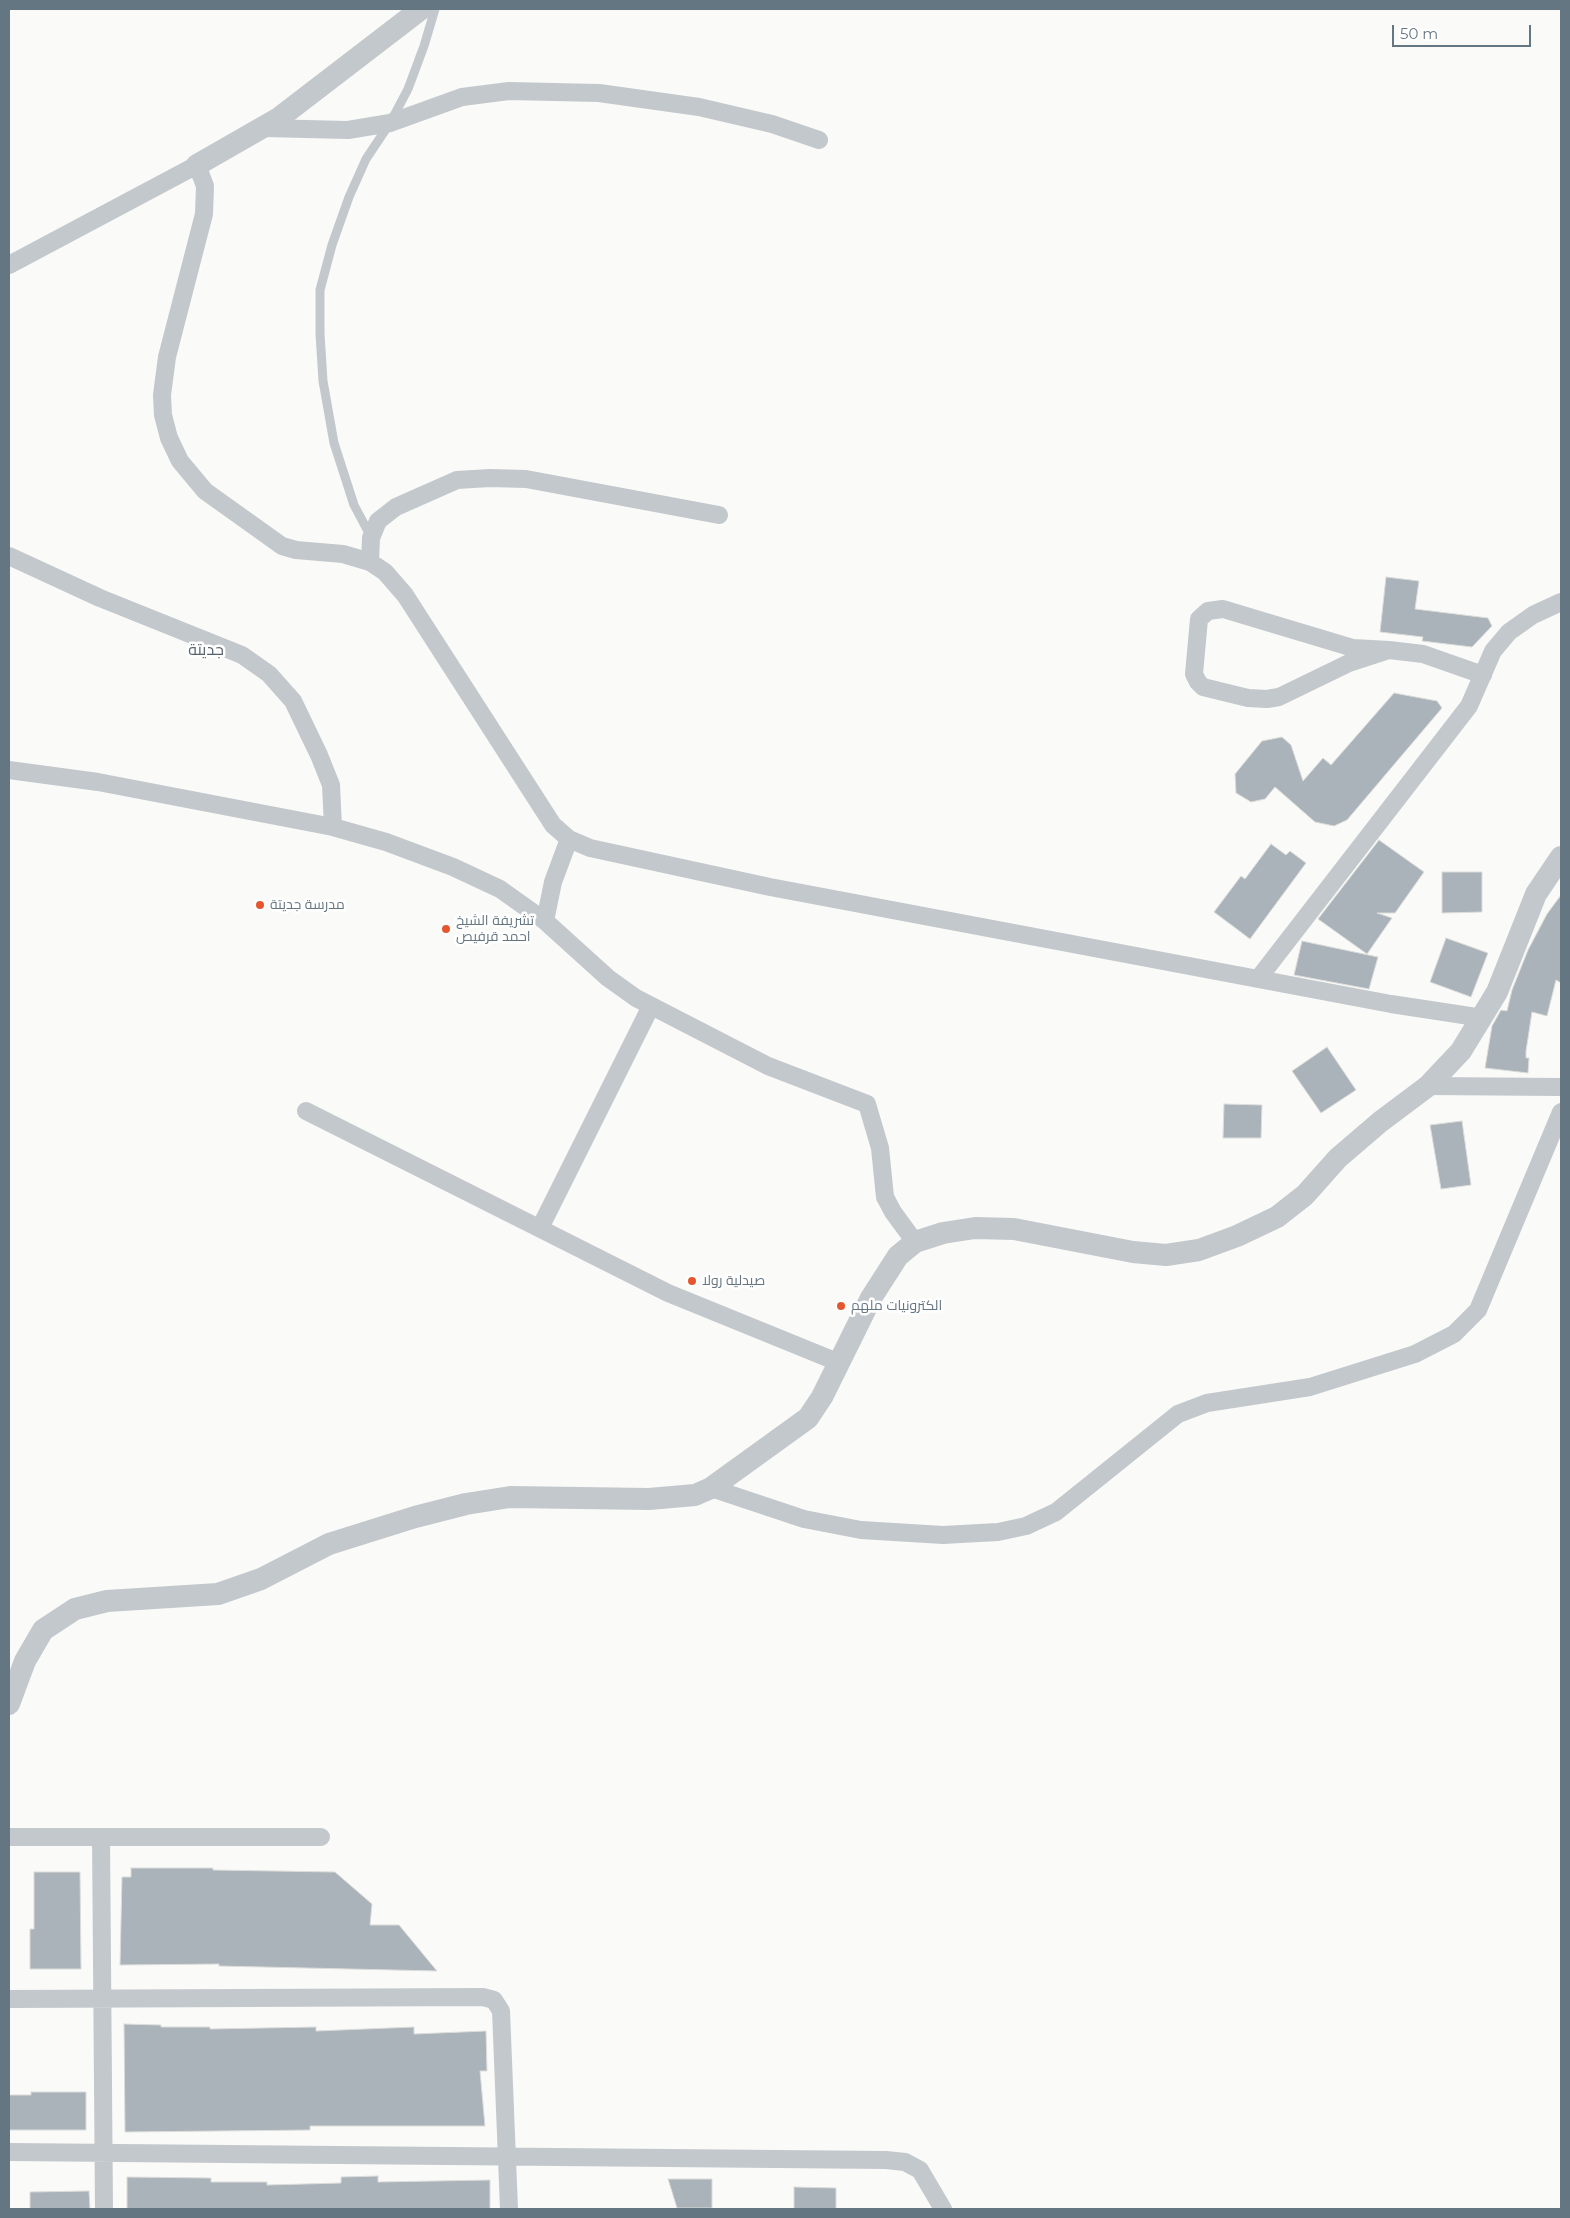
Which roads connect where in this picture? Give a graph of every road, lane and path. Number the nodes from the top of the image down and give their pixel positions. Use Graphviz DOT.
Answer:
graph roads {
  1 [pos="421,9"];
  2 [pos="435,9"];
  3 [pos="390,123"];
  4 [pos="263,128"];
  5 [pos="819,140"];
  6 [pos="197,165"];
  7 [pos="9,265"];
  8 [pos="719,515"];
  9 [pos="371,538"];
  10 [pos="9,556"];
  11 [pos="370,562"];
  12 [pos="1561,602"];
  13 [pos="1389,650"];
  14 [pos="1483,675"];
  15 [pos="9,770"];
  16 [pos="333,827"];
  17 [pos="569,840"];
  18 [pos="1561,858"];
  19 [pos="545,921"];
  20 [pos="1258,979"];
  21 [pos="650,1006"];
  22 [pos="1483,1018"];
  23 [pos="1428,1086"];
  24 [pos="1561,1087"];
  25 [pos="306,1111"];
  26 [pos="1561,1112"];
  27 [pos="540,1228"];
  28 [pos="915,1242"];
  29 [pos="840,1363"];
  30 [pos="711,1488"];
  31 [pos="9,1704"];
  32 [pos="9,1837"];
  33 [pos="101,1837"];
  34 [pos="322,1837"];
  35 [pos="9,1999"];
  36 [pos="103,1999"];
  37 [pos="9,2152"];
  38 [pos="104,2153"];
  39 [pos="508,2157"];
  40 [pos="104,2209"];
  41 [pos="509,2209"];
  42 [pos="943,2209"];
  1 -- 4 [label="street"];
  2 -- 3 [label="lane"];
  3 -- 4 [label="street"];
  3 -- 5 [label="street"];
  3 -- 9 [label="lane"];
  4 -- 6 [label="street"];
  6 -- 7 [label="street"];
  6 -- 11 [label="street"];
  8 -- 9 [label="street"];
  9 -- 11 [label="street"];
  10 -- 16 [label="street"];
  11 -- 17 [label="street"];
  12 -- 14 [label="street"];
  13 -- 13 [label="street"];
  13 -- 14 [label="street"];
  14 -- 20 [label="street"];
  15 -- 16 [label="street"];
  16 -- 19 [label="street"];
  17 -- 19 [label="street"];
  17 -- 20 [label="street"];
  18 -- 22 [label="street"];
  19 -- 21 [label="street"];
  20 -- 22 [label="street"];
  21 -- 27 [label="street"];
  21 -- 28 [label="street"];
  22 -- 23 [label="street"];
  23 -- 24 [label="street"];
  23 -- 28 [label="street"];
  25 -- 27 [label="street"];
  26 -- 30 [label="street"];
  27 -- 29 [label="street"];
  28 -- 29 [label="street"];
  29 -- 30 [label="street"];
  30 -- 31 [label="street"];
  32 -- 33 [label="street"];
  33 -- 34 [label="street"];
  33 -- 36 [label="street"];
  35 -- 36 [label="street"];
  36 -- 38 [label="street"];
  36 -- 39 [label="street"];
  37 -- 38 [label="street"];
  38 -- 39 [label="street"];
  38 -- 40 [label="street"];
  39 -- 41 [label="street"];
  39 -- 42 [label="street"];
}
